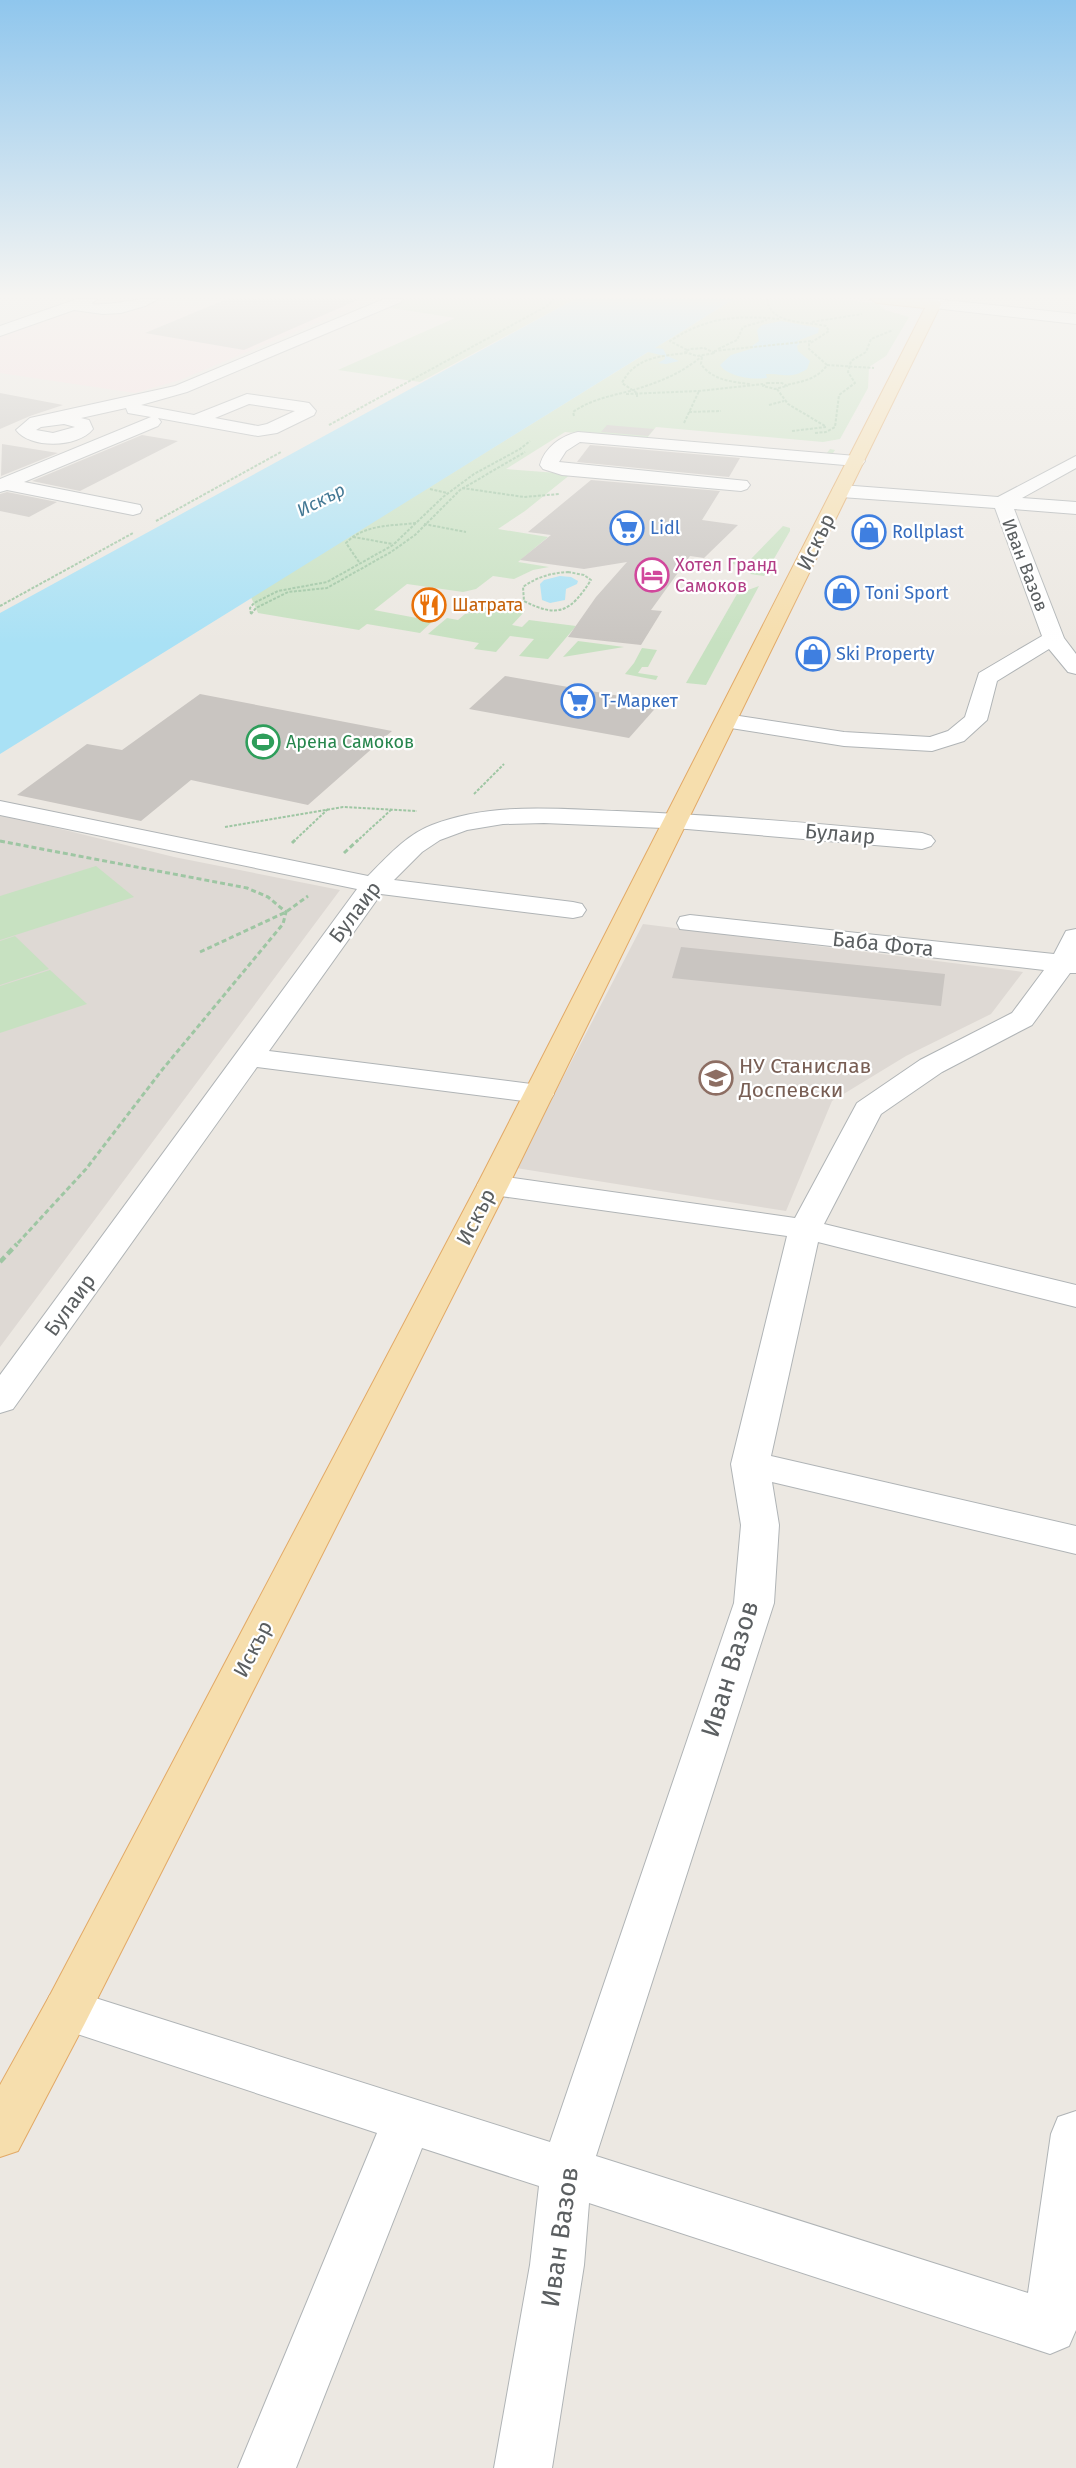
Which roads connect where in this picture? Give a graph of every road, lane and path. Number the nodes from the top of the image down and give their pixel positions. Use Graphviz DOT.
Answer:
graph roads {
  1 [pos="77,414"];
  2 [pos="122,414"];
  3 [pos="167,414"];
  4 [pos="210,414"];
  5 [pos="301,414"];
  6 [pos="349,414"];
  7 [pos="688,414"];
  8 [pos="803,414"];
  9 [pos="879,414"];
  10 [pos="55,419"];
  11 [pos="198,419"];
  12 [pos="152,422"];
  13 [pos="683,424"];
  14 [pos="11,428"];
  15 [pos="320,430"];
  16 [pos="829,430"];
  17 [pos="75,434"];
  18 [pos="34,439"];
  19 [pos="289,447"];
  20 [pos="856,461"];
  21 [pos="1076,461"];
  22 [pos="3,485"];
  23 [pos="741,485"];
  24 [pos="430,489"];
  25 [pos="566,491"];
  26 [pos="841,491"];
  27 [pos="448,493"];
  28 [pos="1002,502"];
  29 [pos="1076,508"];
  30 [pos="134,509"];
  31 [pos="155,521"];
  32 [pos="418,523"];
  33 [pos="466,532"];
  34 [pos="134,533"];
  35 [pos="352,537"];
  36 [pos="393,544"];
  37 [pos="359,562"];
  38 [pos="524,601"];
  39 [pos="0,606"];
  40 [pos="467,612"];
  41 [pos="251,614"];
  42 [pos="1053,638"];
  43 [pos="1076,667"];
  44 [pos="726,721"];
  45 [pos="504,764"];
  46 [pos="470,798"];
  47 [pos="0,808"];
  48 [pos="329,809"];
  49 [pos="393,809"];
  50 [pos="425,812"];
  51 [pos="677,820"];
  52 [pos="224,828"];
  53 [pos="0,841"];
  54 [pos="922,842"];
  55 [pos="269,864"];
  56 [pos="328,875"];
  57 [pos="374,885"];
  58 [pos="573,910"];
  59 [pos="285,912"];
  60 [pos="690,923"];
  61 [pos="200,952"];
  62 [pos="1072,955"];
  63 [pos="249,1057"];
  64 [pos="539,1094"];
  65 [pos="493,1185"];
  66 [pos="805,1229"];
  67 [pos="0,1251"];
  68 [pos="6,1257"];
  69 [pos="0,1262"];
  70 [pos="1076,1296"];
  71 [pos="0,1401"];
  72 [pos="750,1464"];
  73 [pos="1076,1540"];
  74 [pos="66,2010"];
  75 [pos="408,2120"];
  76 [pos="0,2134"];
  77 [pos="1076,2134"];
  78 [pos="566,2171"];
  79 [pos="267,2468"];
  80 [pos="523,2468"];
  1 -- 10 [label="street"];
  2 -- 17 [label="street"];
  3 -- 11 [label="street"];
  4 -- 11 [label="street"];
  5 -- 11 [label="street"];
  6 -- 15 [label="path"];
  7 -- 13 [label="path"];
  8 -- 16 [label="path"];
  9 -- 20 [label="main road, Искър"];
  10 -- 17 [label="street"];
  10 -- 18 [label="street"];
  12 -- 22 [label="street"];
  14 -- 18 [label="street"];
  17 -- 18 [label="street"];
  19 -- 31 [label="path"];
  20 -- 23 [label="street"];
  20 -- 26 [label="main road, Искър"];
  21 -- 28 [label="street, Иван Вазов"];
  22 -- 30 [label="street"];
  24 -- 27 [label="path"];
  25 -- 27 [label="path"];
  26 -- 28 [label="street"];
  26 -- 44 [label="main road, Искър"];
  27 -- 32 [label="path"];
  28 -- 29 [label="street"];
  28 -- 42 [label="street, Иван Вазов"];
  32 -- 33 [label="path"];
  32 -- 35 [label="path"];
  32 -- 36 [label="path"];
  34 -- 39 [label="path"];
  35 -- 36 [label="path"];
  35 -- 37 [label="path"];
  36 -- 37 [label="path"];
  37 -- 41 [label="path"];
  38 -- 38 [label="path"];
  38 -- 40 [label="path"];
  42 -- 43 [label="street, Иван Вазов"];
  42 -- 44 [label="street"];
  44 -- 51 [label="main road, Искър"];
  45 -- 46 [label="path"];
  47 -- 55 [label="street"];
  48 -- 49 [label="path"];
  48 -- 52 [label="path"];
  48 -- 55 [label="path"];
  49 -- 50 [label="path"];
  49 -- 56 [label="path"];
  51 -- 54 [label="street, Булаир"];
  51 -- 57 [label="street, Булаир"];
  51 -- 64 [label="main road, Искър"];
  53 -- 59 [label="path"];
  55 -- 56 [label="street"];
  56 -- 57 [label="street"];
  56 -- 59 [label="path"];
  57 -- 58 [label="street"];
  57 -- 63 [label="street, Булаир"];
  59 -- 61 [label="path"];
  59 -- 68 [label="path"];
  60 -- 62 [label="street, Баба Фота"];
  62 -- 66 [label="street, Иван Вазов"];
  63 -- 64 [label="street"];
  63 -- 71 [label="street, Булаир"];
  64 -- 65 [label="main road, Искър"];
  65 -- 66 [label="street"];
  65 -- 74 [label="main road, Искър"];
  66 -- 70 [label="street"];
  66 -- 72 [label="street, Иван Вазов"];
  67 -- 68 [label="path"];
  68 -- 69 [label="path"];
  72 -- 73 [label="street"];
  72 -- 78 [label="street, Иван Вазов"];
  74 -- 75 [label="street"];
  74 -- 76 [label="main road, Искър"];
  75 -- 78 [label="street"];
  75 -- 79 [label="street"];
  77 -- 78 [label="street"];
  78 -- 80 [label="street, Иван Вазов"];
}
